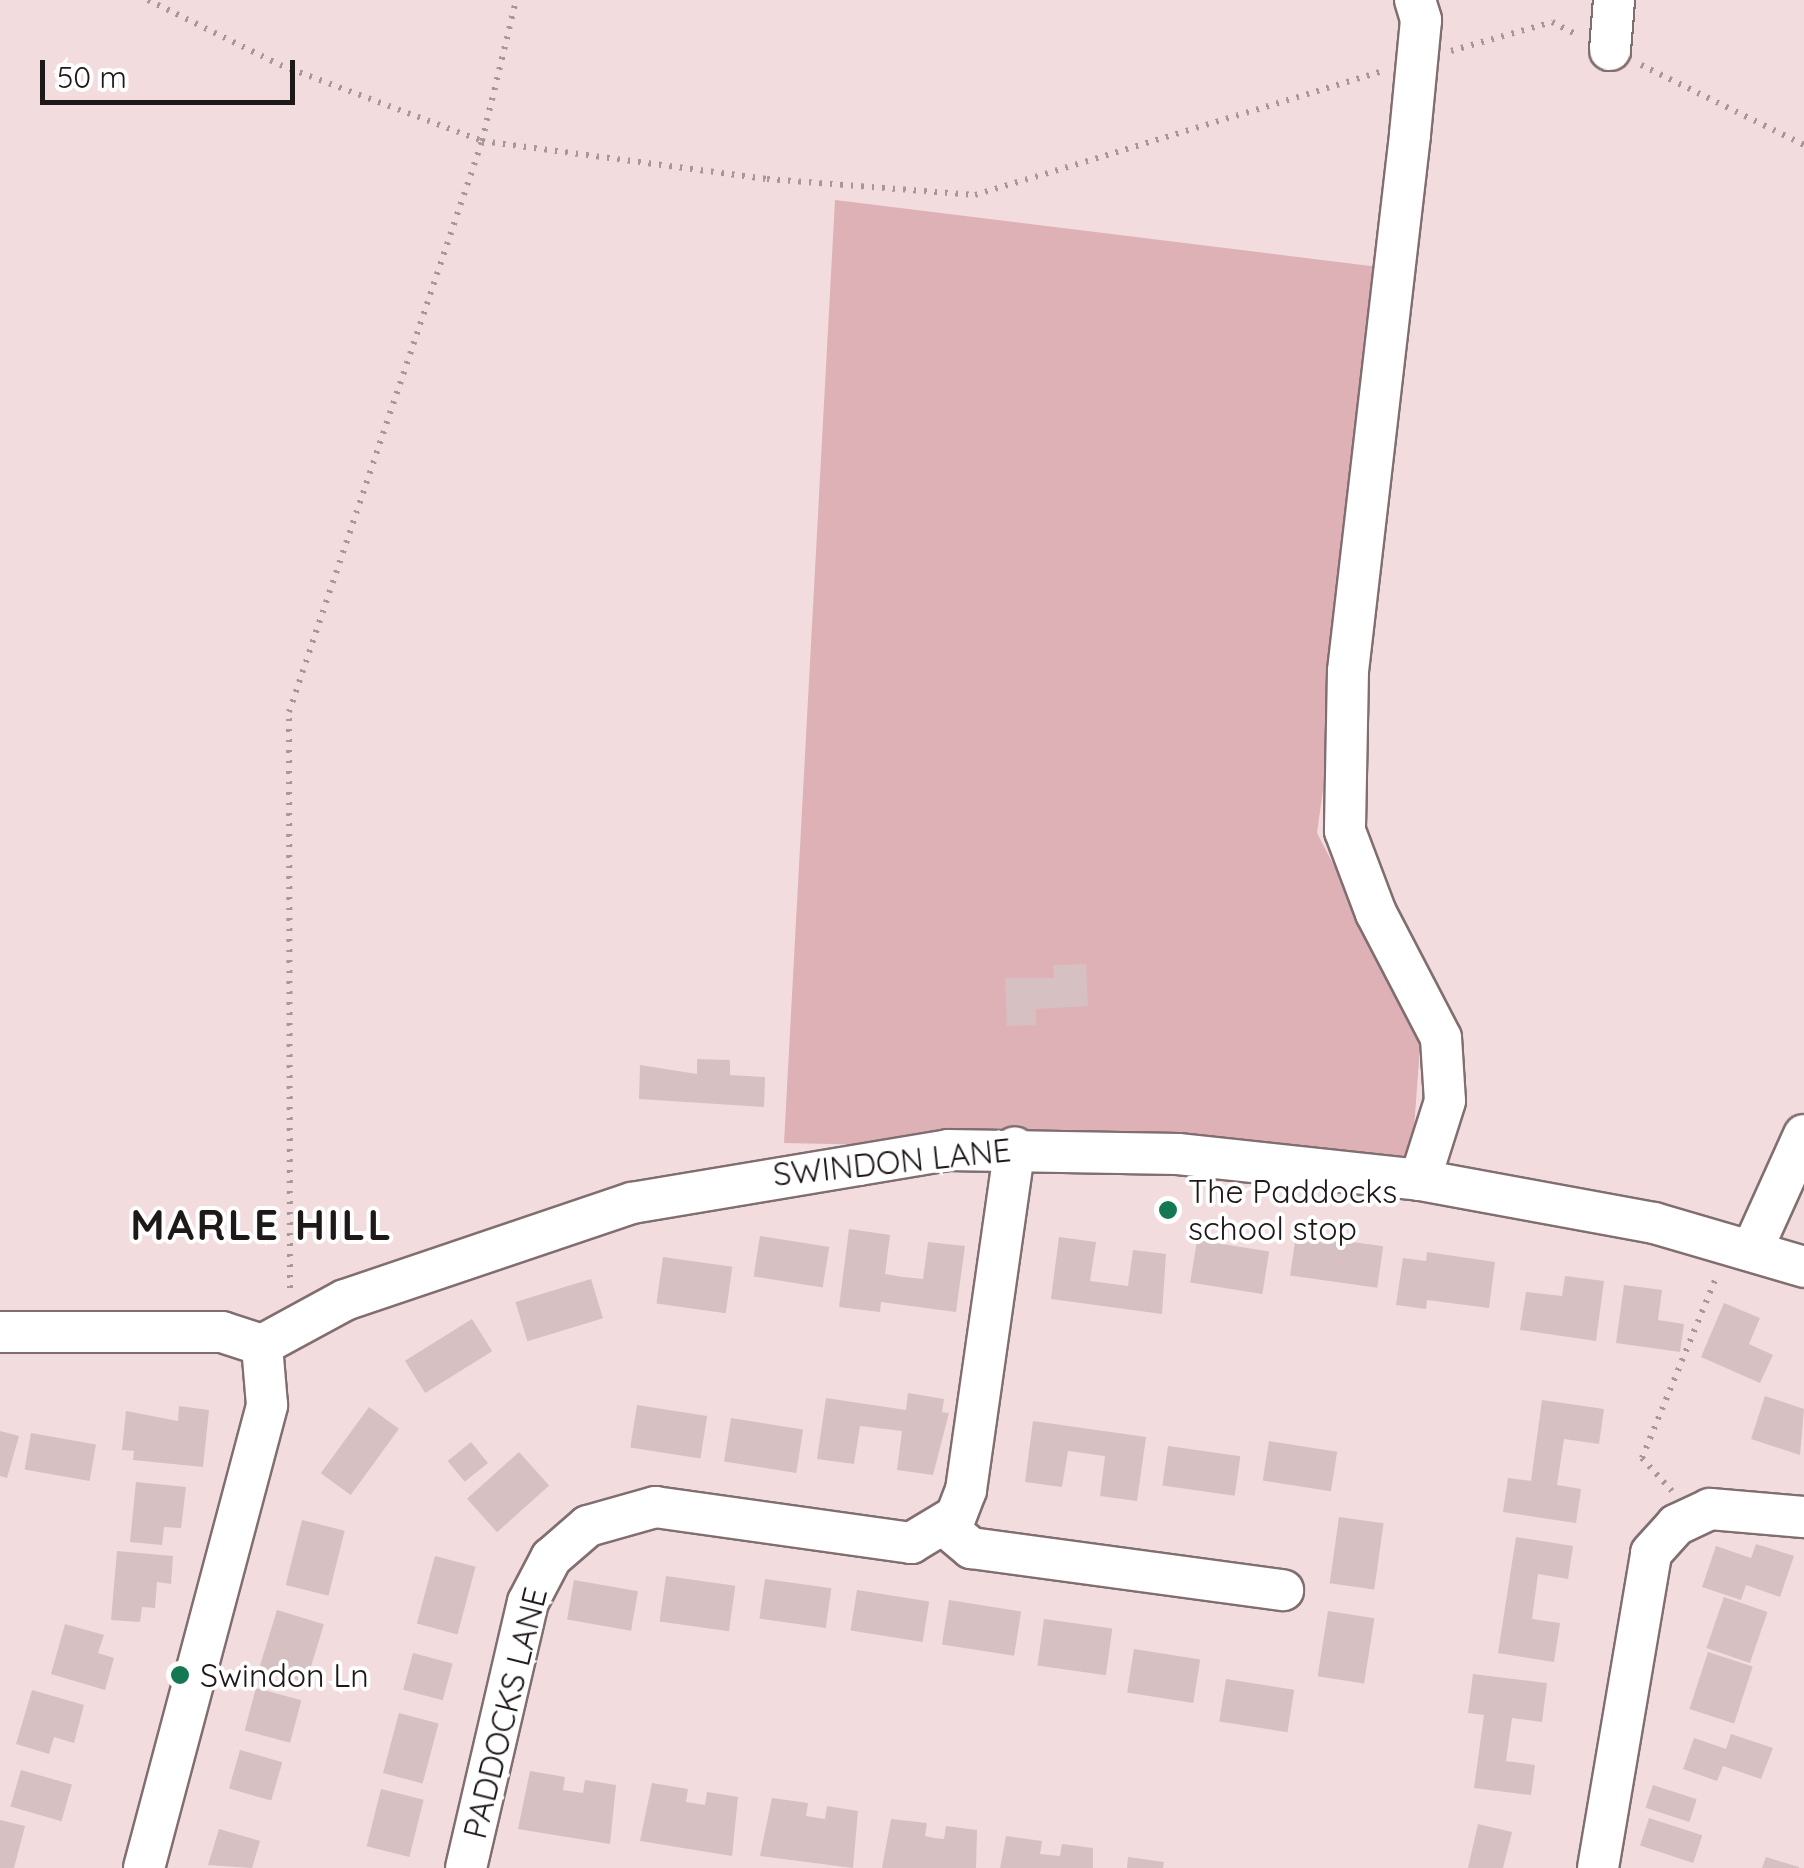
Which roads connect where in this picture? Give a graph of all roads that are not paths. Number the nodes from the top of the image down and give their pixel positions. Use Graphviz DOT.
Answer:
graph roads {
  1 [pos="1415,0"];
  2 [pos="1614,0"];
  3 [pos="1610,50"];
  4 [pos="1804,1134"];
  5 [pos="1015,1147"];
  6 [pos="1420,1180"];
  7 [pos="1741,1246"];
  8 [pos="1804,1267"];
  9 [pos="0,1332"];
  10 [pos="276,1336"];
  11 [pos="1804,1517"];
  12 [pos="946,1527"];
  13 [pos="1283,1590"];
  14 [pos="144,1868"];
  15 [pos="466,1868"];
  16 [pos="1598,1868"];
  1 -- 6 [label="street"];
  2 -- 3 [label="street"];
  4 -- 7 [label="street"];
  5 -- 6 [label="street, SWINDON LANE"];
  5 -- 10 [label="street, SWINDON LANE"];
  5 -- 12 [label="street"];
  6 -- 7 [label="street, SWINDON LANE"];
  7 -- 8 [label="street, SWINDON LANE"];
  9 -- 10 [label="street"];
  10 -- 14 [label="street"];
  11 -- 16 [label="street"];
  12 -- 13 [label="street"];
  12 -- 15 [label="street, PADDOCKS LANE"];
}
